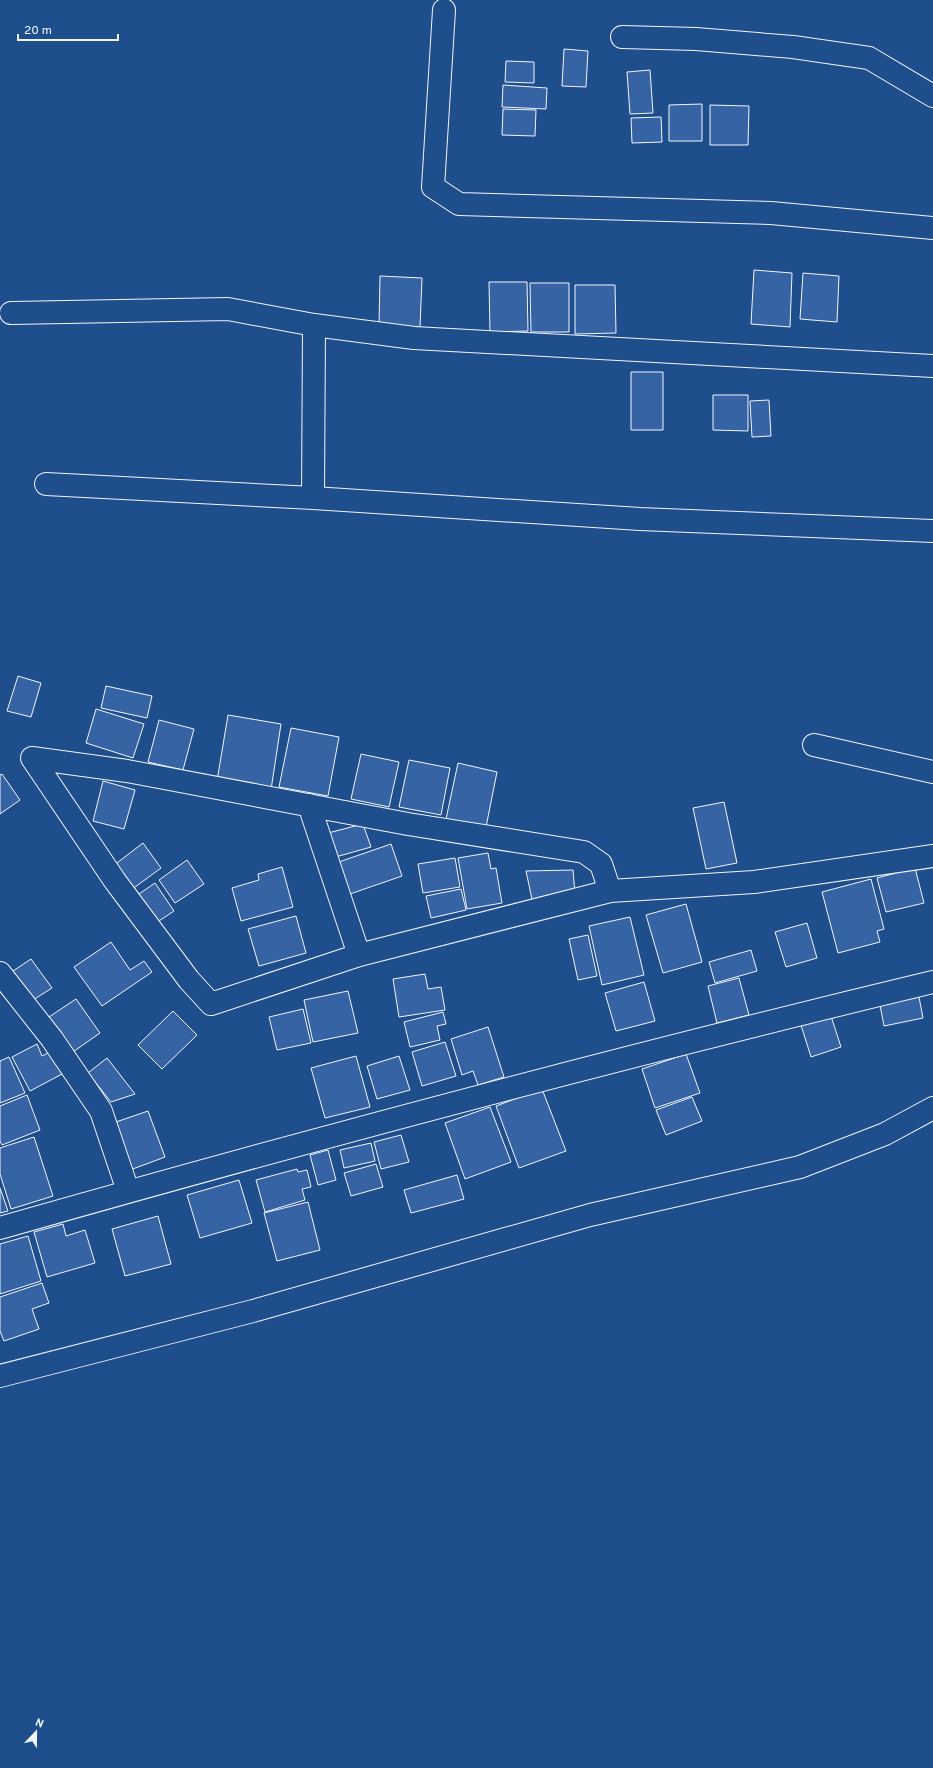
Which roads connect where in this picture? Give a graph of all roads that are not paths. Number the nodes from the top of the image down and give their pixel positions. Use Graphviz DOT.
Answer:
graph roads {
  1 [pos="444,10"];
  2 [pos="622,37"];
  3 [pos="933,96"];
  4 [pos="933,228"];
  5 [pos="12,313"];
  6 [pos="314,325"];
  7 [pos="933,366"];
  8 [pos="46,484"];
  9 [pos="313,498"];
  10 [pos="933,531"];
  11 [pos="814,745"];
  12 [pos="933,772"];
  13 [pos="309,805"];
  14 [pos="933,856"];
  15 [pos="610,891"];
  16 [pos="359,955"];
  17 [pos="0,973"];
  18 [pos="933,982"];
  19 [pos="933,1108"];
  20 [pos="128,1191"];
  21 [pos="0,1228"];
  22 [pos="0,1376"];
  1 -- 4 [label="street"];
  2 -- 3 [label="street"];
  5 -- 6 [label="street"];
  6 -- 7 [label="street"];
  6 -- 9 [label="street"];
  8 -- 9 [label="street"];
  9 -- 10 [label="street"];
  11 -- 12 [label="street"];
  13 -- 15 [label="street"];
  13 -- 16 [label="street"];
  13 -- 16 [label="street"];
  14 -- 15 [label="street"];
  15 -- 16 [label="street"];
  17 -- 20 [label="street"];
  18 -- 20 [label="street"];
  19 -- 22 [label="street"];
  20 -- 21 [label="street"];
}
